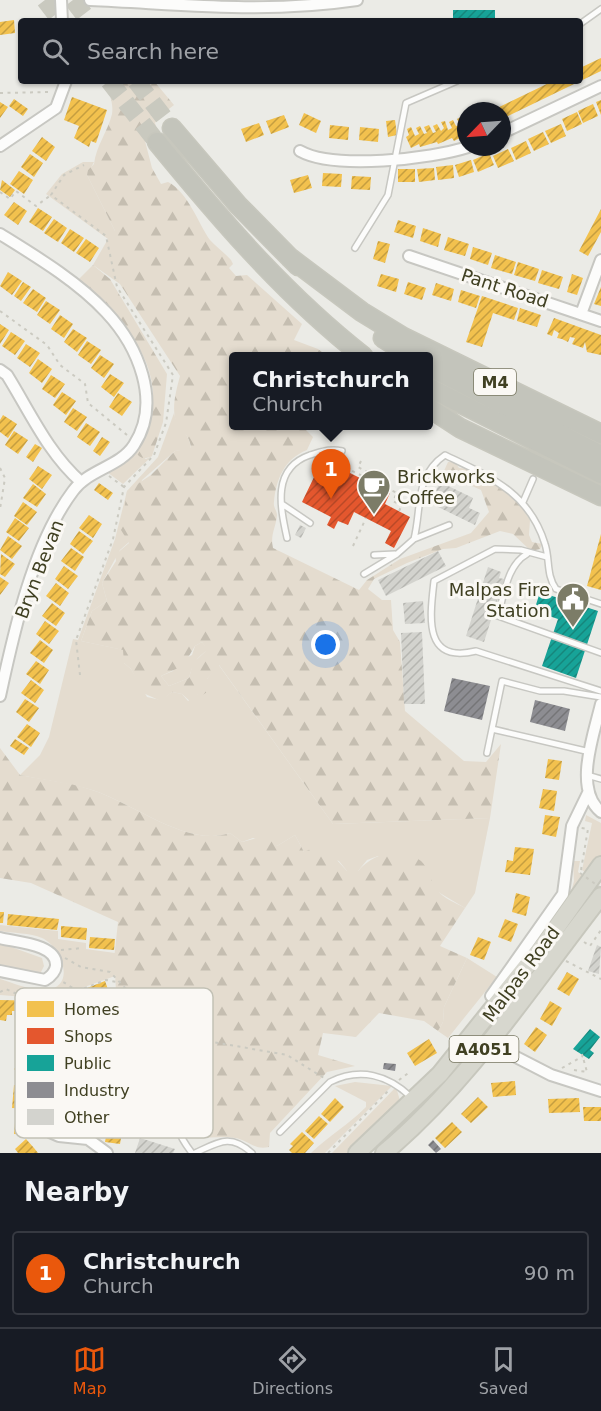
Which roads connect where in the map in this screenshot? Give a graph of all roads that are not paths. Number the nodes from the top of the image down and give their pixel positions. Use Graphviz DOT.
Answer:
graph roads {
  1 [pos="61,0"];
  2 [pos="90,0"];
  3 [pos="357,0"];
  4 [pos="601,9"];
  5 [pos="62,18"];
  6 [pos="583,22"];
  7 [pos="65,84"];
  8 [pos="450,84"];
  9 [pos="601,86"];
  10 [pos="172,128"];
  11 [pos="511,129"];
  12 [pos="157,142"];
  13 [pos="0,146"];
  14 [pos="300,150"];
  15 [pos="457,151"];
  16 [pos="396,159"];
  17 [pos="0,234"];
  18 [pos="355,248"];
  19 [pos="409,256"];
  20 [pos="601,260"];
  21 [pos="581,314"];
  22 [pos="601,321"];
  23 [pos="378,347"];
  24 [pos="395,352"];
  25 [pos="433,368"];
  26 [pos="433,368"];
  27 [pos="0,370"];
  28 [pos="433,389"];
  29 [pos="433,410"];
  30 [pos="601,434"];
  31 [pos="342,451"];
  32 [pos="601,455"];
  33 [pos="601,474"];
  34 [pos="533,479"];
  35 [pos="81,482"];
  36 [pos="601,496"];
  37 [pos="523,502"];
  38 [pos="282,504"];
  39 [pos="309,523"];
  40 [pos="449,525"];
  41 [pos="287,538"];
  42 [pos="414,539"];
  43 [pos="397,554"];
  44 [pos="527,554"];
  45 [pos="374,555"];
  46 [pos="547,557"];
  47 [pos="364,574"];
  48 [pos="601,604"];
  49 [pos="601,653"];
  50 [pos="601,691"];
  51 [pos="0,696"];
  52 [pos="601,697"];
  53 [pos="601,704"];
  54 [pos="492,729"];
  55 [pos="591,752"];
  56 [pos="487,753"];
  57 [pos="586,775"];
  58 [pos="601,779"];
  59 [pos="588,793"];
  60 [pos="601,812"];
  61 [pos="601,865"];
  62 [pos="601,896"];
  63 [pos="0,938"];
  64 [pos="0,971"];
  65 [pos="491,996"];
  66 [pos="489,1043"];
  67 [pos="601,1091"];
  68 [pos="415,1101"];
  69 [pos="279,1132"];
  70 [pos="78,1138"];
  71 [pos="181,1138"];
  72 [pos="88,1139"];
  73 [pos="389,1151"];
  74 [pos="107,1153"];
  75 [pos="193,1153"];
  76 [pos="252,1153"];
  77 [pos="357,1153"];
  1 -- 5 [label="street"];
  2 -- 3 [label="street"];
  4 -- 6 [label="lane"];
  7 -- 13 [label="street"];
  8 -- 16 [label="lane"];
  9 -- 11 [label="street"];
  10 -- 23 [label="highway, M4"];
  12 -- 23 [label="highway, M4"];
  14 -- 16 [label="street"];
  15 -- 16 [label="street"];
  16 -- 18 [label="lane"];
  17 -- 35 [label="street, Bryn Bevan"];
  19 -- 21 [label="street, Pant Road"];
  20 -- 21 [label="street"];
  21 -- 22 [label="street, Pant Road"];
  23 -- 24 [label="highway, M4"];
  25 -- 30 [label="highway, M4"];
  26 -- 32 [label="highway, M4"];
  27 -- 35 [label="street"];
  28 -- 33 [label="highway, M4"];
  29 -- 36 [label="highway"];
  31 -- 38 [label="lane"];
  34 -- 37 [label="lane"];
  35 -- 51 [label="street, Bryn Bevan"];
  37 -- 42 [label="lane"];
  37 -- 46 [label="lane"];
  38 -- 39 [label="lane"];
  38 -- 41 [label="lane"];
  40 -- 42 [label="lane"];
  42 -- 43 [label="lane"];
  43 -- 45 [label="lane"];
  43 -- 47 [label="lane"];
  44 -- 46 [label="lane"];
  44 -- 49 [label="lane"];
  44 -- 50 [label="lane"];
  46 -- 48 [label="lane"];
  52 -- 54 [label="lane"];
  53 -- 55 [label="street"];
  54 -- 55 [label="lane"];
  54 -- 56 [label="lane"];
  55 -- 57 [label="street"];
  57 -- 58 [label="lane"];
  57 -- 59 [label="street"];
  59 -- 60 [label="street"];
  59 -- 65 [label="street, Malpas Road"];
  61 -- 68 [label="main road, Malpas Road / A4051"];
  62 -- 66 [label="main road, Malpas Road / A4051"];
  63 -- 64 [label="street"];
  66 -- 67 [label="street"];
  66 -- 73 [label="main road, Malpas Road / A4051"];
  68 -- 69 [label="lane"];
  68 -- 77 [label="main road, Malpas Road / A4051"];
  70 -- 72 [label="street"];
  71 -- 75 [label="lane"];
  72 -- 74 [label="street"];
  75 -- 76 [label="lane"];
}
